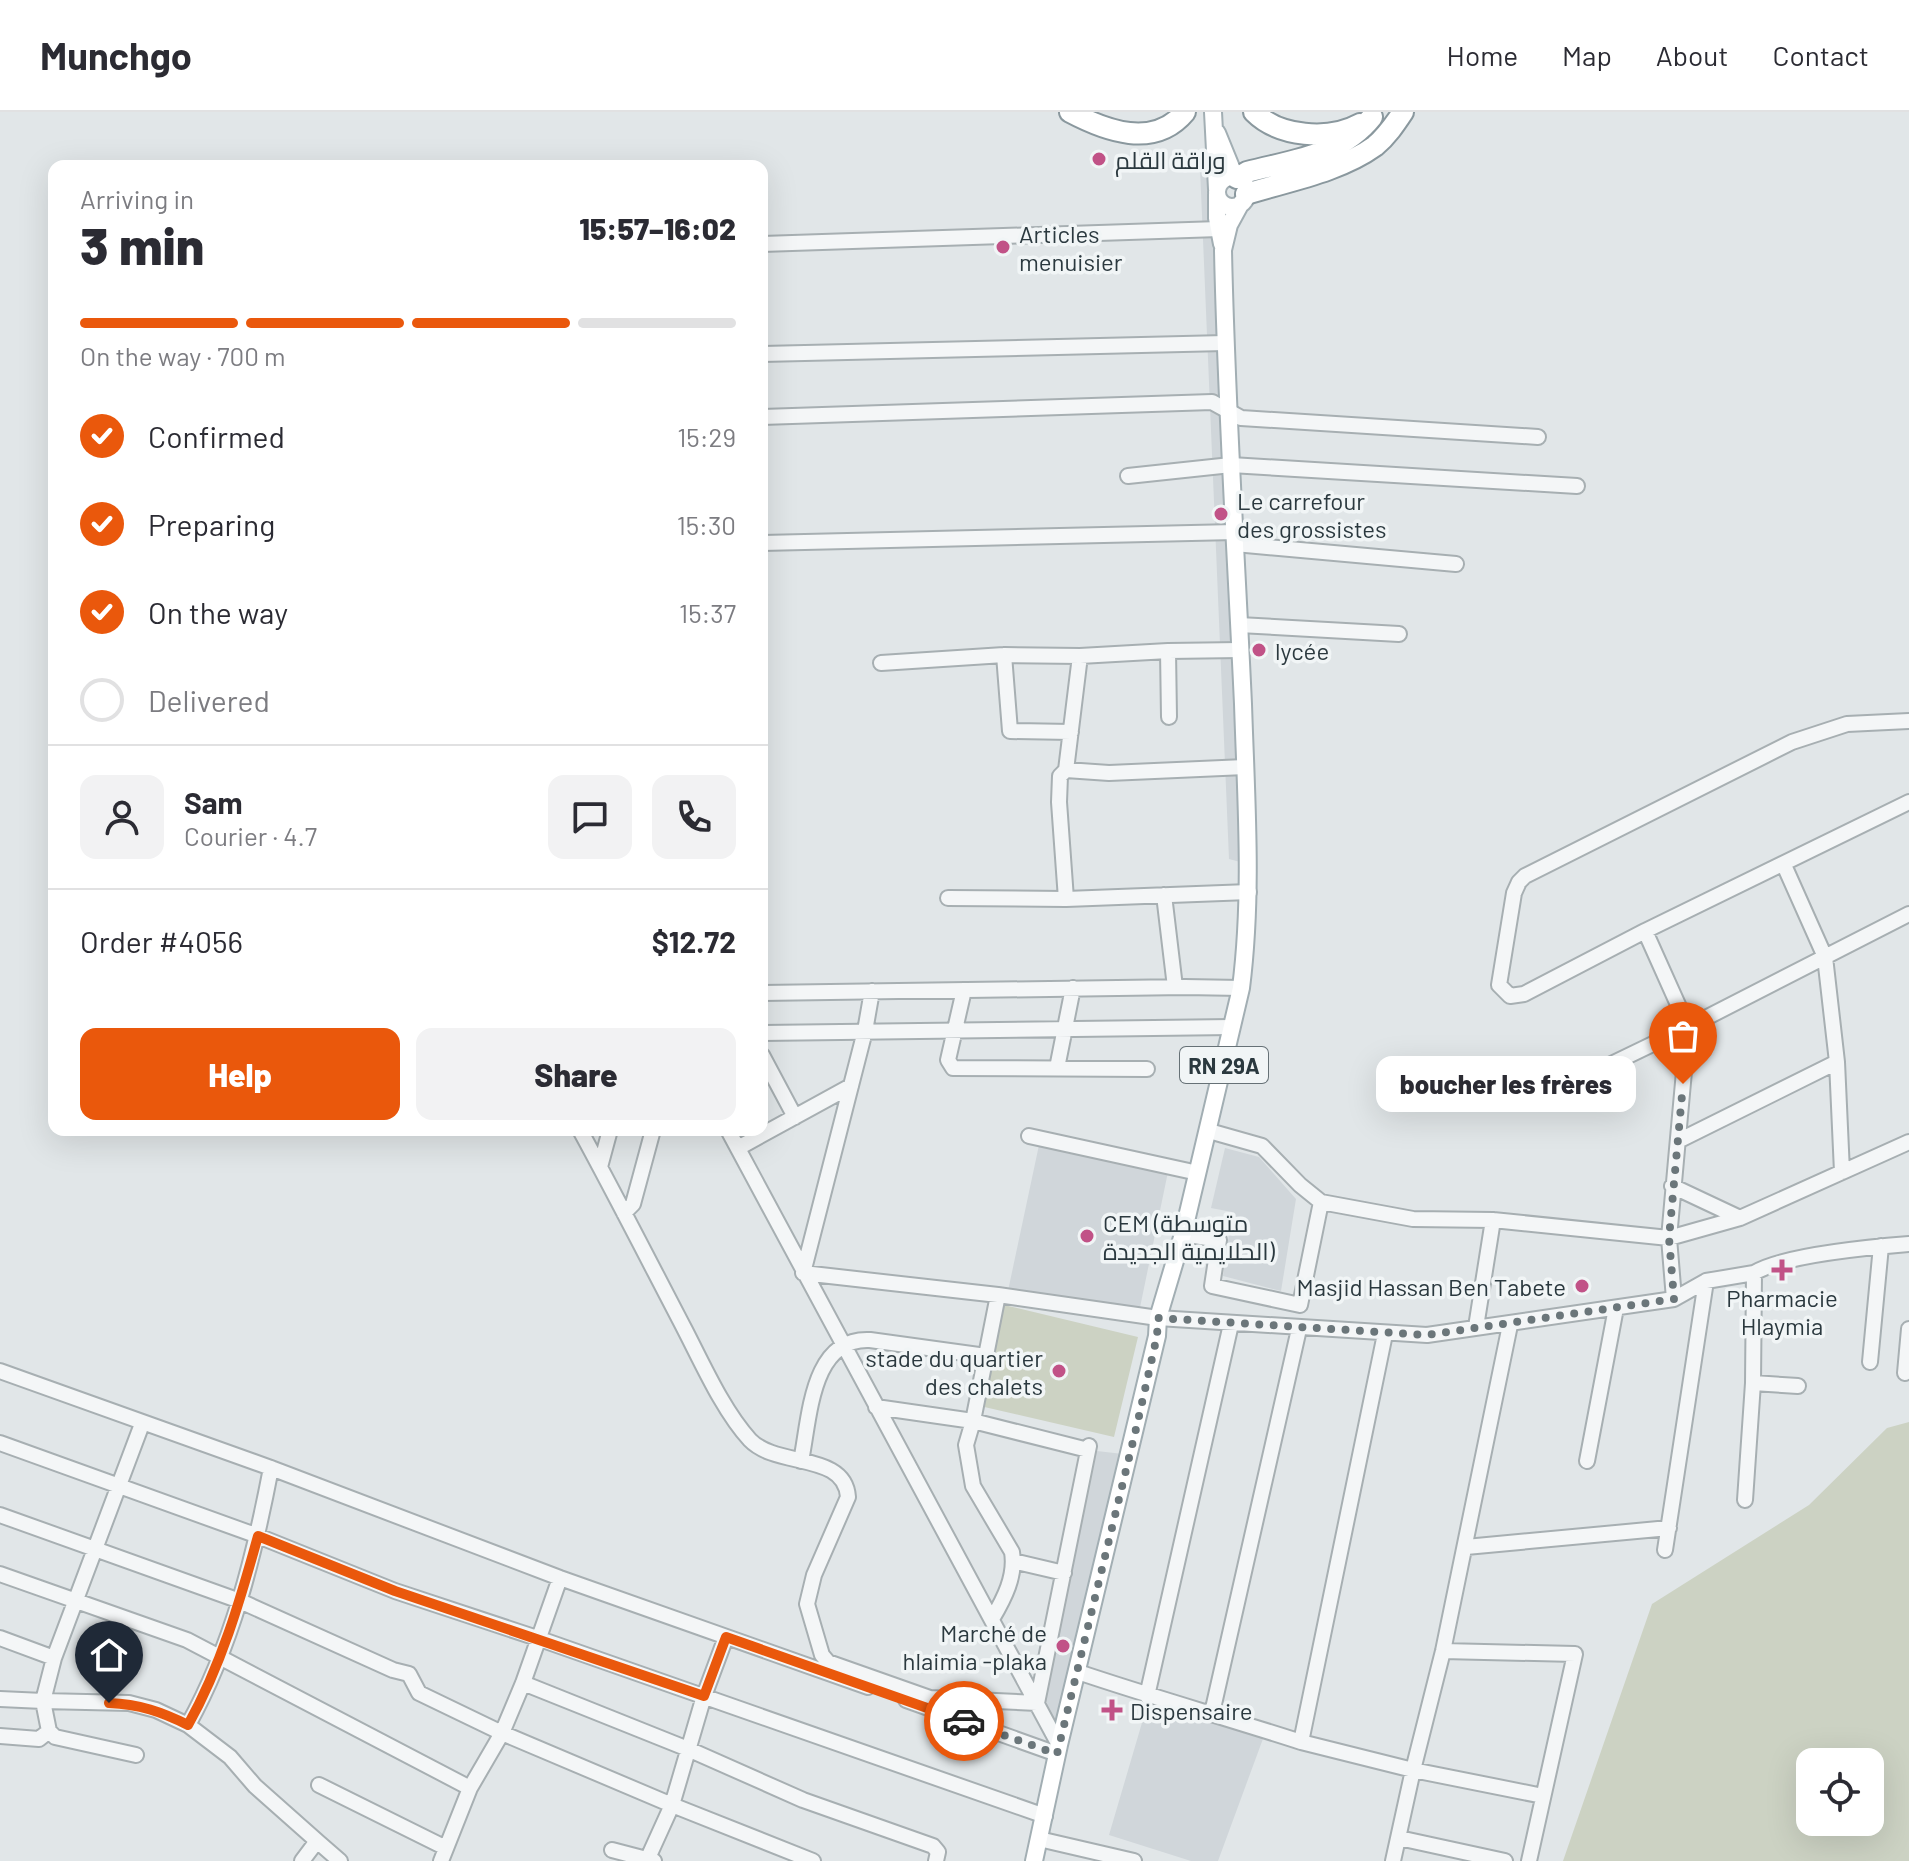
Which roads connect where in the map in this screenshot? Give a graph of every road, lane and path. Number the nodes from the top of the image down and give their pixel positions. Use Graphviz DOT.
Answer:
graph roads {
  1 [pos="1070,112"];
  2 [pos="1185,112"];
  3 [pos="1254,112"];
  4 [pos="1403,112"];
  5 [pos="1374,114"];
  6 [pos="1213,116"];
  7 [pos="1240,188"];
  8 [pos="1217,191"];
  9 [pos="1219,229"];
  10 [pos="768,244"];
  11 [pos="1223,250"];
  12 [pos="1225,343"];
  13 [pos="768,354"];
  14 [pos="1228,410"];
  15 [pos="768,417"];
  16 [pos="1538,437"];
  17 [pos="1231,465"];
  18 [pos="1128,476"];
  19 [pos="1577,486"];
  20 [pos="1235,538"];
  21 [pos="768,543"];
  22 [pos="1456,564"];
  23 [pos="1239,625"];
  24 [pos="1399,634"];
  25 [pos="1240,650"];
  26 [pos="1168,651"];
  27 [pos="1004,655"];
  28 [pos="1080,656"];
  29 [pos="881,663"];
  30 [pos="1169,717"];
  31 [pos="1909,721"];
  32 [pos="1071,732"];
  33 [pos="1245,767"];
  34 [pos="1066,770"];
  35 [pos="1909,802"];
  36 [pos="1784,865"];
  37 [pos="1249,892"];
  38 [pos="1164,895"];
  39 [pos="948,898"];
  40 [pos="1066,899"];
  41 [pos="1909,914"];
  42 [pos="1645,931"];
  43 [pos="1825,957"];
  44 [pos="1175,987"];
  45 [pos="1073,988"];
  46 [pos="1241,988"];
  47 [pos="964,990"];
  48 [pos="872,991"];
  49 [pos="768,993"];
  50 [pos="1232,1027"];
  51 [pos="1688,1027"];
  52 [pos="1066,1030"];
  53 [pos="865,1031"];
  54 [pos="956,1031"];
  55 [pos="768,1033"];
  56 [pos="1837,1062"];
  57 [pos="768,1066"];
  58 [pos="1057,1068"];
  59 [pos="1147,1069"];
  60 [pos="851,1086"];
  61 [pos="1543,1097"];
  62 [pos="795,1117"];
  63 [pos="1209,1131"];
  64 [pos="768,1132"];
  65 [pos="583,1136"];
  66 [pos="608,1136"];
  67 [pos="651,1136"];
  68 [pos="731,1136"];
  69 [pos="760,1136"];
  70 [pos="1029,1136"];
  71 [pos="1678,1141"];
  72 [pos="1909,1142"];
  73 [pos="738,1148"];
  74 [pos="600,1167"];
  75 [pos="1842,1172"];
  76 [pos="1198,1173"];
  77 [pos="1672,1186"];
  78 [pos="1321,1202"];
  79 [pos="624,1213"];
  80 [pos="1740,1218"];
  81 [pos="1493,1220"];
  82 [pos="1183,1234"];
  83 [pos="1669,1238"];
  84 [pos="1909,1244"];
  85 [pos="1881,1246"];
  86 [pos="803,1273"];
  87 [pos="1754,1273"];
  88 [pos="1706,1281"];
  89 [pos="998,1295"];
  90 [pos="1270,1299"];
  91 [pos="1674,1299"];
  92 [pos="1616,1308"];
  93 [pos="1158,1318"];
  94 [pos="1231,1324"];
  95 [pos="1510,1325"];
  96 [pos="1265,1326"];
  97 [pos="1476,1327"];
  98 [pos="1299,1329"];
  99 [pos="1909,1329"];
  100 [pos="1385,1334"];
  101 [pos="842,1344"];
  102 [pos="986,1356"];
  103 [pos="1870,1362"];
  104 [pos="0,1371"];
  105 [pos="1905,1373"];
  106 [pos="1753,1383"];
  107 [pos="1798,1386"];
  108 [pos="876,1407"];
  109 [pos="973,1421"];
  110 [pos="142,1424"];
  111 [pos="0,1443"];
  112 [pos="801,1461"];
  113 [pos="1587,1461"];
  114 [pos="271,1468"];
  115 [pos="119,1486"];
  116 [pos="1745,1500"];
  117 [pos="0,1515"];
  118 [pos="1669,1528"];
  119 [pos="258,1536"];
  120 [pos="97,1547"];
  121 [pos="1466,1547"];
  122 [pos="1665,1550"];
  123 [pos="1013,1561"];
  124 [pos="1064,1573"];
  125 [pos="0,1574"];
  126 [pos="560,1578"];
  127 [pos="76,1599"];
  128 [pos="240,1601"];
  129 [pos="992,1619"];
  130 [pos="726,1637"];
  131 [pos="0,1638"];
  132 [pos="540,1639"];
  133 [pos="1443,1651"];
  134 [pos="219,1655"];
  135 [pos="54,1658"];
  136 [pos="1078,1672"];
  137 [pos="523,1683"];
  138 [pos="704,1696"];
  139 [pos="1147,1696"];
  140 [pos="0,1699"];
  141 [pos="43,1701"];
  142 [pos="1037,1703"];
  143 [pos="1212,1713"];
  144 [pos="188,1725"];
  145 [pos="49,1731"];
  146 [pos="502,1733"];
  147 [pos="0,1736"];
  148 [pos="1301,1742"];
  149 [pos="688,1749"];
  150 [pos="1058,1749"];
  151 [pos="136,1755"];
  152 [pos="1413,1770"];
  153 [pos="319,1785"];
  154 [pos="470,1788"];
  155 [pos="1543,1796"];
  156 [pos="672,1805"];
  157 [pos="1045,1816"];
  158 [pos="1399,1838"];
  159 [pos="1039,1839"];
  160 [pos="317,1841"];
  161 [pos="612,1850"];
  162 [pos="444,1855"];
  163 [pos="651,1860"];
  164 [pos="302,1861"];
  165 [pos="340,1861"];
  166 [pos="813,1861"];
  167 [pos="936,1861"];
  168 [pos="1034,1861"];
  169 [pos="1134,1861"];
  170 [pos="1393,1861"];
  171 [pos="1505,1861"];
  172 [pos="1529,1861"];
  1 -- 2 [label="highway"];
  3 -- 5 [label="highway"];
  4 -- 7 [label="highway"];
  5 -- 7 [label="highway"];
  6 -- 7 [label="main road"];
  6 -- 8 [label="main road"];
  7 -- 8 [label="main road"];
  7 -- 8 [label="main road"];
  7 -- 11 [label="main road"];
  8 -- 9 [label="main road"];
  9 -- 10 [label="street"];
  9 -- 11 [label="main road"];
  11 -- 12 [label="main road, RN 29A"];
  12 -- 13 [label="street"];
  12 -- 14 [label="main road, RN 29A"];
  14 -- 15 [label="street"];
  14 -- 16 [label="street"];
  14 -- 17 [label="main road, RN 29A"];
  17 -- 18 [label="street"];
  17 -- 19 [label="street"];
  17 -- 20 [label="main road, RN 29A"];
  20 -- 21 [label="street"];
  20 -- 22 [label="street"];
  20 -- 23 [label="main road, RN 29A"];
  23 -- 24 [label="street"];
  23 -- 25 [label="main road, RN 29A"];
  25 -- 26 [label="street"];
  25 -- 33 [label="main road, RN 29A"];
  26 -- 28 [label="street"];
  26 -- 30 [label="street"];
  27 -- 28 [label="street"];
  27 -- 29 [label="street"];
  27 -- 32 [label="street"];
  28 -- 32 [label="street"];
  31 -- 42 [label="street"];
  32 -- 34 [label="street"];
  33 -- 34 [label="street"];
  33 -- 37 [label="main road, RN 29A"];
  34 -- 40 [label="street"];
  35 -- 36 [label="street"];
  36 -- 42 [label="street"];
  36 -- 43 [label="street"];
  37 -- 38 [label="street"];
  37 -- 46 [label="main road, RN 29A"];
  38 -- 40 [label="street"];
  38 -- 44 [label="street"];
  39 -- 40 [label="street"];
  41 -- 43 [label="street"];
  42 -- 51 [label="street"];
  43 -- 51 [label="street"];
  43 -- 56 [label="street"];
  44 -- 45 [label="street"];
  44 -- 46 [label="street"];
  45 -- 47 [label="street"];
  45 -- 52 [label="street"];
  46 -- 50 [label="main road, RN 29A"];
  47 -- 48 [label="street"];
  47 -- 54 [label="street"];
  48 -- 49 [label="street"];
  48 -- 53 [label="street"];
  50 -- 52 [label="street"];
  50 -- 63 [label="main road, RN 29A"];
  51 -- 61 [label="street"];
  51 -- 71 [label="street"];
  52 -- 54 [label="street"];
  52 -- 58 [label="street"];
  53 -- 54 [label="street"];
  53 -- 55 [label="street"];
  53 -- 60 [label="street"];
  54 -- 58 [label="street"];
  56 -- 71 [label="street"];
  56 -- 75 [label="street"];
  57 -- 62 [label="street"];
  58 -- 59 [label="street"];
  60 -- 62 [label="street"];
  60 -- 86 [label="street"];
  62 -- 64 [label="street"];
  63 -- 76 [label="main road, RN 29A"];
  63 -- 78 [label="street"];
  65 -- 74 [label="street"];
  66 -- 74 [label="street"];
  67 -- 79 [label="street"];
  68 -- 73 [label="street"];
  69 -- 73 [label="street"];
  70 -- 76 [label="street"];
  71 -- 77 [label="street"];
  72 -- 75 [label="street"];
  73 -- 86 [label="street"];
  74 -- 79 [label="street"];
  75 -- 80 [label="street"];
  76 -- 82 [label="main road, RN 29A"];
  77 -- 80 [label="street"];
  77 -- 83 [label="street"];
  78 -- 81 [label="street"];
  78 -- 90 [label="street"];
  79 -- 112 [label="street"];
  80 -- 83 [label="street"];
  81 -- 83 [label="street"];
  81 -- 97 [label="street"];
  82 -- 90 [label="street"];
  82 -- 93 [label="main road, RN 29A"];
  83 -- 91 [label="street"];
  84 -- 85 [label="street"];
  85 -- 87 [label="street"];
  85 -- 103 [label="street"];
  86 -- 89 [label="street"];
  86 -- 101 [label="street"];
  87 -- 88 [label="street"];
  87 -- 106 [label="street"];
  88 -- 91 [label="street"];
  88 -- 118 [label="street"];
  89 -- 93 [label="street"];
  89 -- 102 [label="street"];
  90 -- 96 [label="street"];
  91 -- 92 [label="street"];
  92 -- 95 [label="street"];
  92 -- 113 [label="street"];
  93 -- 94 [label="street"];
  93 -- 136 [label="main road, RN 29A"];
  94 -- 96 [label="street"];
  94 -- 139 [label="street"];
  95 -- 97 [label="street"];
  95 -- 121 [label="street"];
  96 -- 98 [label="street"];
  97 -- 100 [label="street"];
  98 -- 100 [label="street"];
  98 -- 143 [label="street"];
  99 -- 105 [label="street"];
  100 -- 148 [label="street"];
  101 -- 102 [label="street"];
  101 -- 108 [label="street"];
  101 -- 112 [label="street"];
  102 -- 109 [label="street"];
  104 -- 110 [label="street"];
  106 -- 107 [label="street"];
  106 -- 116 [label="street"];
  108 -- 109 [label="street"];
  108 -- 129 [label="street"];
  109 -- 123 [label="street"];
  109 -- 124 [label="street"];
  110 -- 114 [label="street"];
  110 -- 115 [label="street"];
  111 -- 115 [label="street"];
  112 -- 142 [label="street"];
  114 -- 119 [label="street"];
  114 -- 126 [label="street"];
  115 -- 119 [label="street"];
  115 -- 120 [label="street"];
  117 -- 120 [label="street"];
  118 -- 121 [label="street"];
  118 -- 122 [label="street"];
  119 -- 128 [label="street"];
  119 -- 132 [label="street"];
  120 -- 127 [label="street"];
  120 -- 128 [label="street"];
  121 -- 133 [label="street"];
  123 -- 124 [label="street"];
  123 -- 129 [label="street"];
  124 -- 142 [label="street"];
  125 -- 127 [label="street"];
  126 -- 130 [label="street"];
  126 -- 132 [label="street"];
  127 -- 134 [label="street"];
  127 -- 135 [label="street"];
  128 -- 134 [label="street"];
  128 -- 146 [label="street"];
  129 -- 142 [label="street"];
  130 -- 138 [label="street"];
  130 -- 150 [label="street"];
  131 -- 135 [label="street"];
  132 -- 137 [label="street"];
  132 -- 138 [label="street"];
  133 -- 152 [label="street"];
  133 -- 155 [label="street"];
  134 -- 144 [label="street"];
  134 -- 154 [label="street"];
  135 -- 141 [label="street"];
  136 -- 139 [label="street"];
  136 -- 150 [label="main road, RN 29A"];
  137 -- 146 [label="street"];
  137 -- 149 [label="street"];
  138 -- 149 [label="street"];
  138 -- 157 [label="street"];
  139 -- 143 [label="street"];
  140 -- 141 [label="street"];
  141 -- 144 [label="street"];
  141 -- 145 [label="street"];
  142 -- 150 [label="street"];
  143 -- 148 [label="street"];
  144 -- 160 [label="street"];
  145 -- 147 [label="street"];
  145 -- 151 [label="street"];
  146 -- 154 [label="street"];
  146 -- 156 [label="street"];
  148 -- 152 [label="street"];
  149 -- 156 [label="street"];
  149 -- 167 [label="street"];
  150 -- 157 [label="main road, RN 29A"];
  152 -- 155 [label="street"];
  152 -- 158 [label="street"];
  153 -- 162 [label="street"];
  154 -- 162 [label="street"];
  155 -- 172 [label="street"];
  156 -- 163 [label="street"];
  156 -- 166 [label="street"];
  157 -- 159 [label="main road, RN 29A"];
  158 -- 170 [label="street"];
  158 -- 171 [label="street"];
  159 -- 168 [label="main road, RN 29A"];
  159 -- 169 [label="street"];
  160 -- 164 [label="street"];
  160 -- 165 [label="street"];
  161 -- 163 [label="street"];
}
